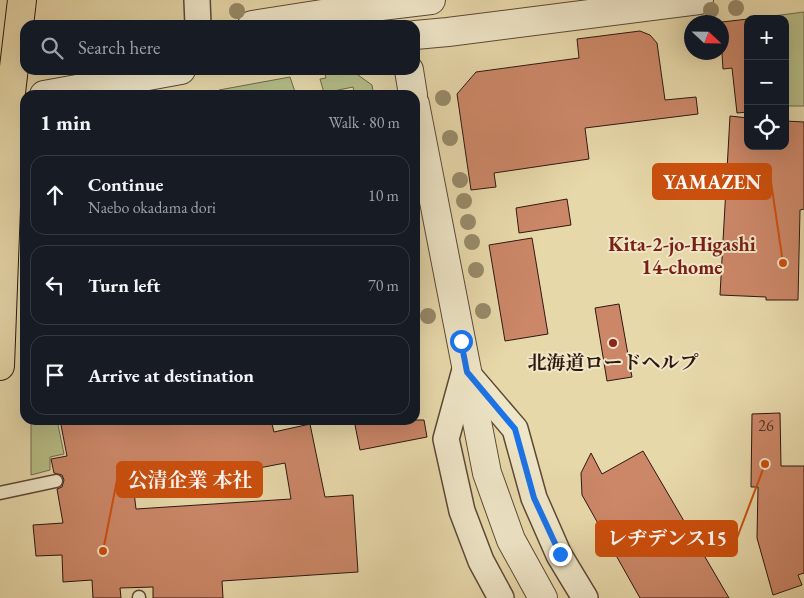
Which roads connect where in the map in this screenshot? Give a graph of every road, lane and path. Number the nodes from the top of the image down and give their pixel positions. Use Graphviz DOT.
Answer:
graph roads {
  1 [pos="22,0"];
  2 [pos="197,0"];
  3 [pos="700,0"];
  4 [pos="413,7"];
  5 [pos="198,20"];
  6 [pos="284,20"];
  7 [pos="420,35"];
  8 [pos="13,62"];
  9 [pos="154,75"];
  10 [pos="410,75"];
  11 [pos="71,90"];
  12 [pos="412,90"];
  13 [pos="12,101"];
  14 [pos="420,129"];
  15 [pos="0,366"];
  16 [pos="467,369"];
  17 [pos="56,481"];
  18 [pos="0,493"];
  19 [pos="501,598"];
  20 [pos="542,598"];
  21 [pos="585,598"];
  1 -- 8 [label="highway"];
  2 -- 5 [label="street"];
  3 -- 7 [label="street"];
  4 -- 6 [label="street"];
  8 -- 13 [label="highway"];
  9 -- 11 [label="street"];
  10 -- 12 [label="street"];
  13 -- 15 [label="highway"];
  14 -- 16 [label="street"];
  16 -- 19 [label="street"];
  16 -- 20 [label="street"];
  16 -- 21 [label="street"];
  17 -- 18 [label="lane"];
}
